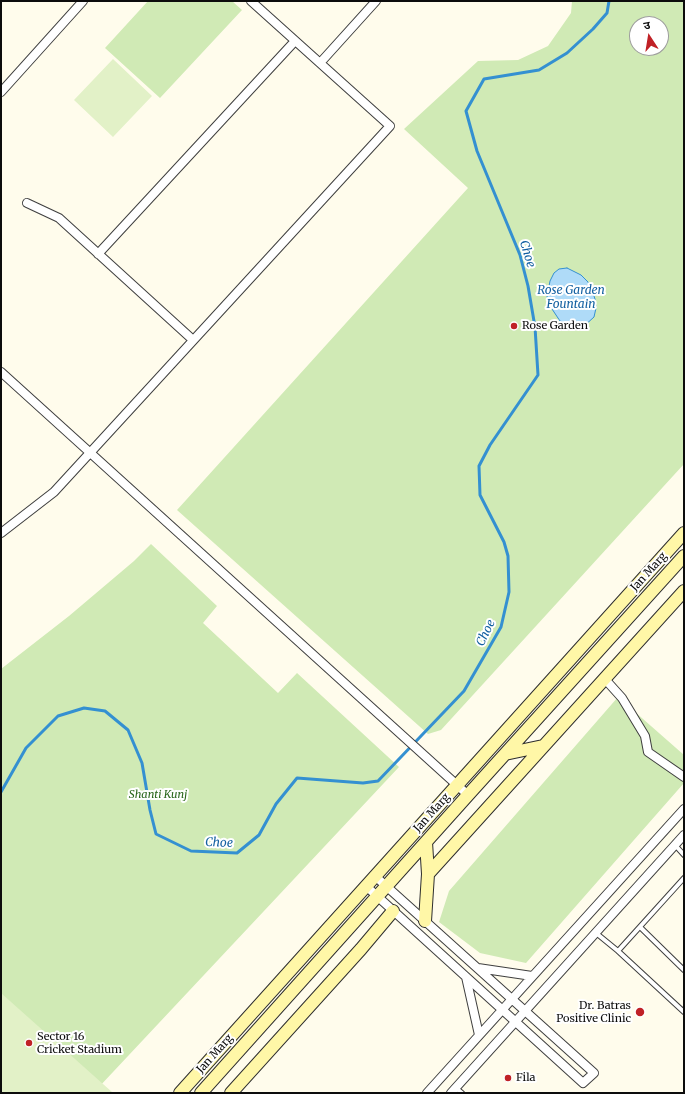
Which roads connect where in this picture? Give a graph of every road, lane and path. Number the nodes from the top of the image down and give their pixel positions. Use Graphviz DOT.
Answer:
graph roads {
  1 [pos="83,1"];
  2 [pos="251,1"];
  3 [pos="376,1"];
  4 [pos="295,41"];
  5 [pos="320,63"];
  6 [pos="1,92"];
  7 [pos="27,203"];
  8 [pos="98,254"];
  9 [pos="193,340"];
  10 [pos="1,372"];
  11 [pos="90,452"];
  12 [pos="1,533"];
  13 [pos="684,533"];
  14 [pos="684,556"];
  15 [pos="684,591"];
  16 [pos="604,678"];
  17 [pos="543,746"];
  18 [pos="505,754"];
  19 [pos="684,777"];
  20 [pos="457,785"];
  21 [pos="468,795"];
  22 [pos="684,809"];
  23 [pos="684,835"];
  24 [pos="426,842"];
  25 [pos="675,845"];
  26 [pos="684,855"];
  27 [pos="428,874"];
  28 [pos="375,876"];
  29 [pos="684,878"];
  30 [pos="366,886"];
  31 [pos="386,886"];
  32 [pos="377,896"];
  33 [pos="393,911"];
  34 [pos="425,921"];
  35 [pos="640,926"];
  36 [pos="596,933"];
  37 [pos="618,951"];
  38 [pos="477,968"];
  39 [pos="684,970"];
  40 [pos="532,976"];
  41 [pos="466,977"];
  42 [pos="512,999"];
  43 [pos="502,1009"];
  44 [pos="525,1011"];
  45 [pos="684,1012"];
  46 [pos="516,1021"];
  47 [pos="479,1035"];
  48 [pos="456,1091"];
  49 [pos="180,1093"];
  50 [pos="202,1093"];
  51 [pos="231,1093"];
  52 [pos="427,1093"];
  1 -- 6 [label="street"];
  2 -- 4 [label="street"];
  3 -- 5 [label="street"];
  4 -- 5 [label="street"];
  4 -- 8 [label="street"];
  5 -- 9 [label="street"];
  7 -- 8 [label="street"];
  8 -- 9 [label="street"];
  9 -- 11 [label="street"];
  10 -- 11 [label="street"];
  11 -- 12 [label="street"];
  11 -- 20 [label="street"];
  13 -- 20 [label="main road, Jan Marg"];
  14 -- 18 [label="main road, Jan Marg"];
  15 -- 16 [label="main road"];
  16 -- 17 [label="main road"];
  16 -- 19 [label="street"];
  17 -- 18 [label="main road"];
  17 -- 27 [label="main road"];
  18 -- 21 [label="main road, Jan Marg"];
  20 -- 21 [label="street"];
  20 -- 28 [label="main road, Jan Marg"];
  21 -- 24 [label="main road, Jan Marg"];
  22 -- 40 [label="street"];
  23 -- 25 [label="street"];
  24 -- 27 [label="main road"];
  24 -- 31 [label="main road, Jan Marg"];
  25 -- 26 [label="lane"];
  25 -- 36 [label="street"];
  27 -- 34 [label="main road"];
  28 -- 30 [label="main road, Jan Marg"];
  28 -- 31 [label="street"];
  29 -- 35 [label="lane"];
  30 -- 32 [label="street"];
  30 -- 49 [label="main road, Jan Marg"];
  31 -- 32 [label="main road, Jan Marg"];
  31 -- 34 [label="street"];
  32 -- 33 [label="street"];
  32 -- 50 [label="main road, Jan Marg"];
  33 -- 41 [label="street"];
  33 -- 51 [label="main road"];
  34 -- 38 [label="street"];
  35 -- 37 [label="lane"];
  35 -- 39 [label="lane"];
  36 -- 37 [label="lane"];
  36 -- 44 [label="street"];
  37 -- 45 [label="lane"];
  38 -- 40 [label="street"];
  38 -- 42 [label="street"];
  40 -- 42 [label="street"];
  41 -- 43 [label="street"];
  41 -- 47 [label="street"];
  42 -- 43 [label="street"];
  42 -- 44 [label="street"];
  43 -- 46 [label="street"];
  43 -- 47 [label="street"];
  44 -- 46 [label="street"];
  44 -- 46 [label="street"];
  46 -- 48 [label="street"];
  47 -- 52 [label="street"];
}
